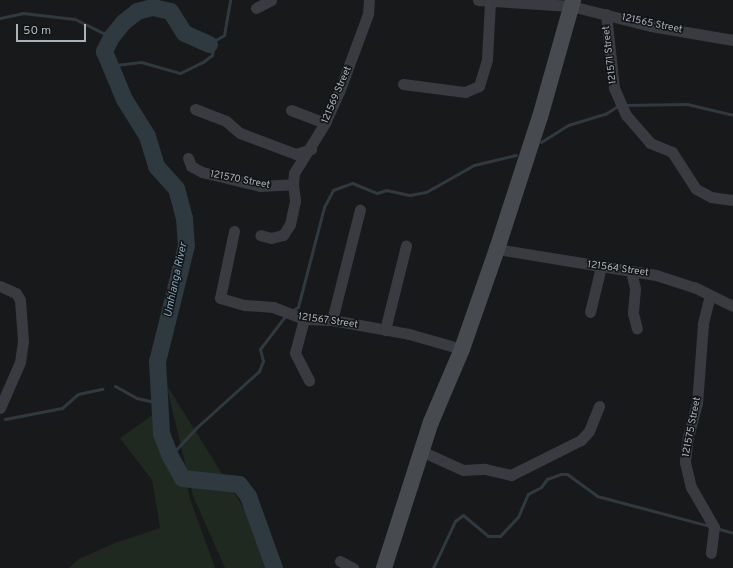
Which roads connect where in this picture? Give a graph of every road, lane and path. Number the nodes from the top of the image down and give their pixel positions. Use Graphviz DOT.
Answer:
graph roads {
  1 [pos="271,0"];
  2 [pos="369,0"];
  3 [pos="478,0"];
  4 [pos="490,1"];
  5 [pos="572,3"];
  6 [pos="256,8"];
  7 [pos="606,14"];
  8 [pos="733,40"];
  9 [pos="403,84"];
  10 [pos="194,109"];
  11 [pos="291,110"];
  12 [pos="325,123"];
  13 [pos="311,148"];
  14 [pos="188,158"];
  15 [pos="293,184"];
  16 [pos="733,200"];
  17 [pos="360,209"];
  18 [pos="234,231"];
  19 [pos="260,235"];
  20 [pos="406,246"];
  21 [pos="497,249"];
  22 [pos="601,267"];
  23 [pos="631,271"];
  24 [pos="0,286"];
  25 [pos="710,295"];
  26 [pos="733,306"];
  27 [pos="590,312"];
  28 [pos="304,320"];
  29 [pos="332,320"];
  30 [pos="637,329"];
  31 [pos="385,330"];
  32 [pos="462,349"];
  33 [pos="309,381"];
  34 [pos="599,406"];
  35 [pos="0,408"];
  36 [pos="421,452"];
  37 [pos="711,553"];
  38 [pos="340,561"];
  39 [pos="353,568"];
  40 [pos="384,568"];
  1 -- 6 [label="street"];
  2 -- 12 [label="street, 121569 Street"];
  3 -- 4 [label="street"];
  4 -- 5 [label="street"];
  4 -- 9 [label="street"];
  5 -- 7 [label="street, 121565 Street"];
  5 -- 21 [label="street"];
  7 -- 8 [label="street, 121565 Street"];
  7 -- 16 [label="street, 121571 Street"];
  10 -- 13 [label="street"];
  11 -- 12 [label="street"];
  12 -- 13 [label="street, 121569 Street"];
  13 -- 15 [label="street, 121569 Street"];
  14 -- 15 [label="street, 121570 Street"];
  15 -- 19 [label="street"];
  17 -- 29 [label="street"];
  18 -- 28 [label="street, 121567 Street"];
  20 -- 31 [label="street"];
  21 -- 22 [label="street, 121564 Street"];
  21 -- 32 [label="street"];
  22 -- 23 [label="street, 121564 Street"];
  22 -- 27 [label="street"];
  23 -- 25 [label="street, 121564 Street"];
  23 -- 30 [label="street"];
  24 -- 35 [label="street"];
  25 -- 26 [label="street, 121564 Street"];
  25 -- 37 [label="street, 121575 Street"];
  28 -- 29 [label="street, 121567 Street"];
  28 -- 33 [label="street"];
  29 -- 31 [label="street, 121567 Street"];
  31 -- 32 [label="street, 121567 Street"];
  32 -- 36 [label="street"];
  34 -- 36 [label="street"];
  36 -- 40 [label="street"];
  38 -- 39 [label="street"];
}
